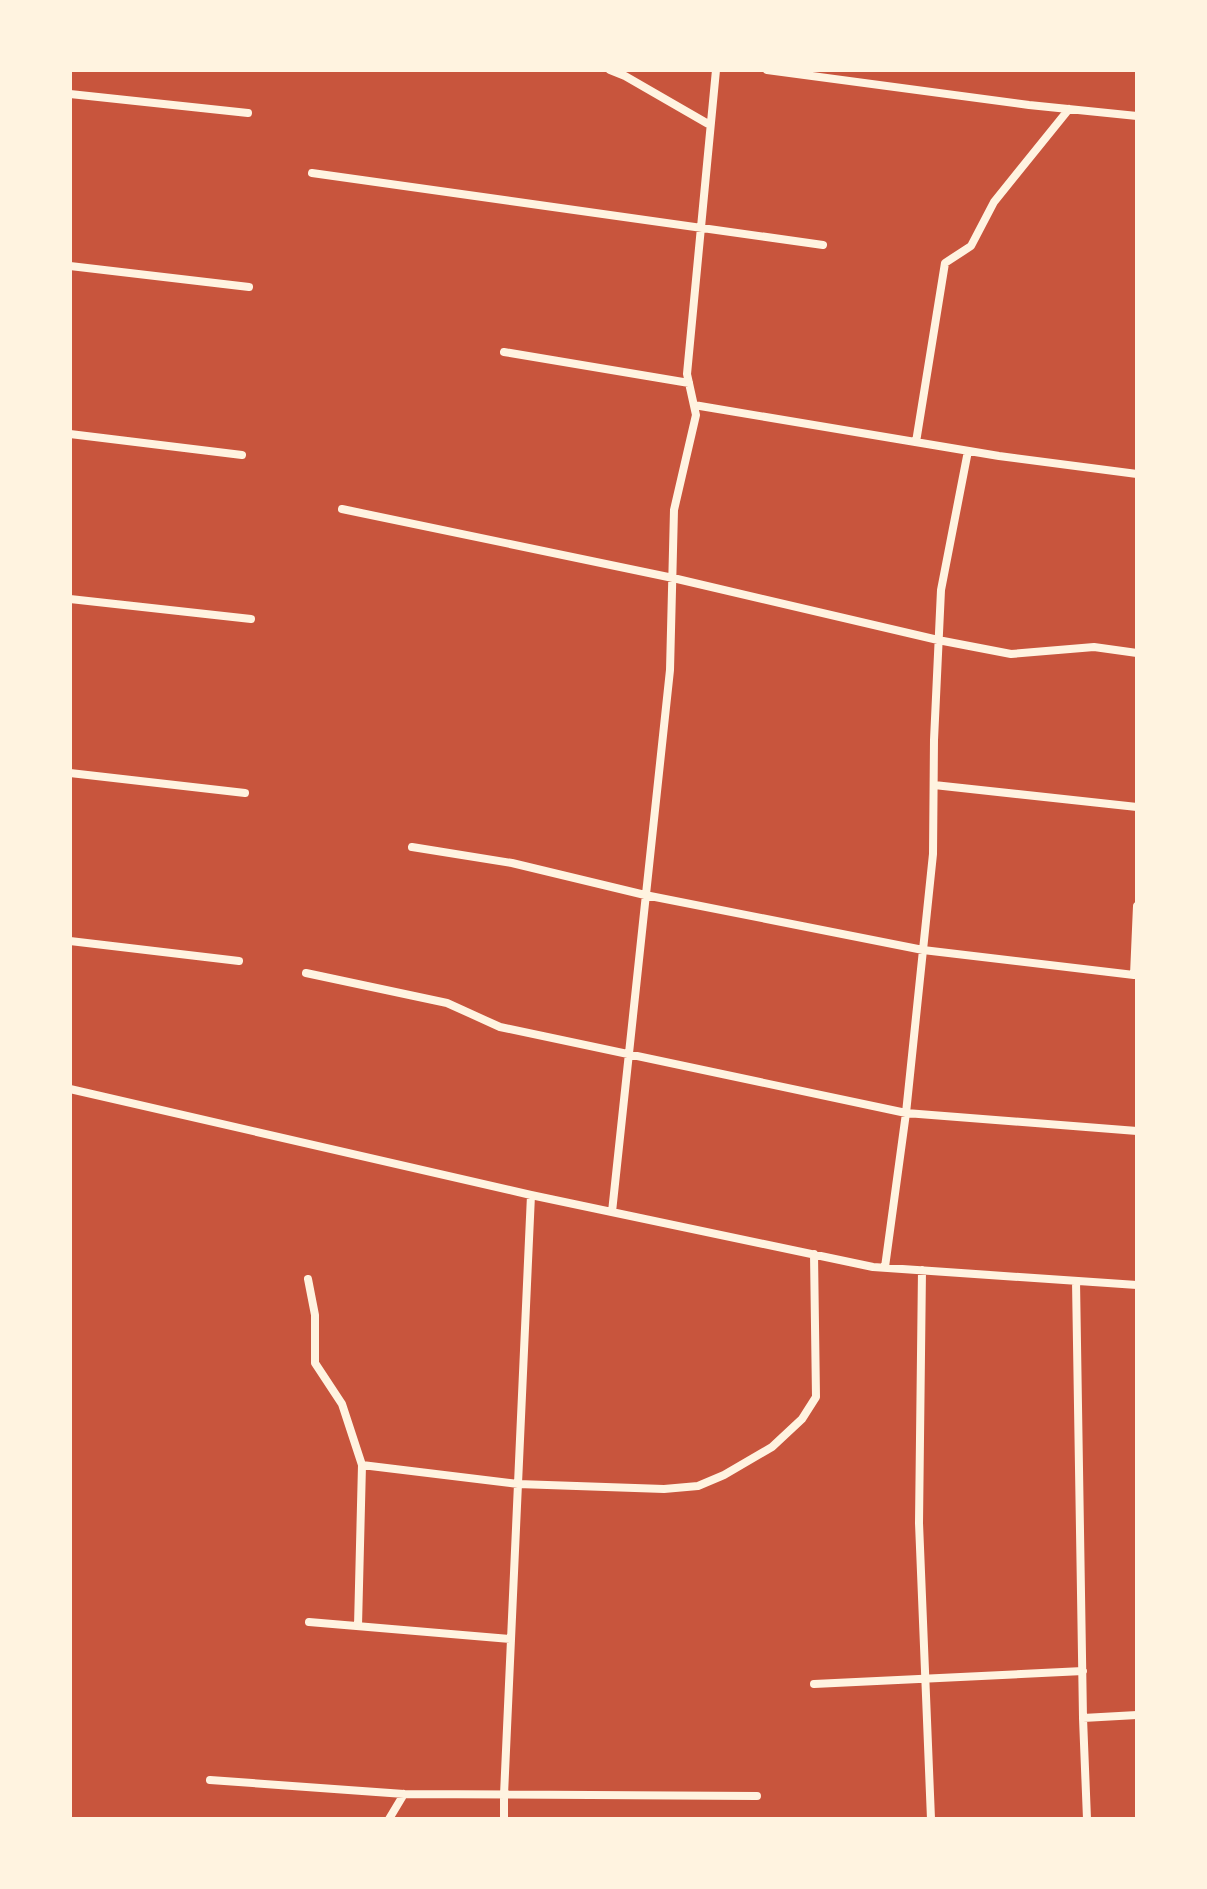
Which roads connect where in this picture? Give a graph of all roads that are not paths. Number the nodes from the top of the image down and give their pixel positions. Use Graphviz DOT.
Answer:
graph roads {
  1 [pos="610,70"];
  2 [pos="716,70"];
  3 [pos="767,70"];
  4 [pos="70,94"];
  5 [pos="1069,109"];
  6 [pos="248,113"];
  7 [pos="1137,116"];
  8 [pos="710,125"];
  9 [pos="312,173"];
  10 [pos="701,227"];
  11 [pos="823,245"];
  12 [pos="70,266"];
  13 [pos="249,287"];
  14 [pos="504,352"];
  15 [pos="689,383"];
  16 [pos="694,405"];
  17 [pos="70,434"];
  18 [pos="916,442"];
  19 [pos="968,451"];
  20 [pos="242,455"];
  21 [pos="1137,474"];
  22 [pos="342,509"];
  23 [pos="673,578"];
  24 [pos="70,599"];
  25 [pos="251,619"];
  26 [pos="938,640"];
  27 [pos="1137,653"];
  28 [pos="70,773"];
  29 [pos="934,785"];
  30 [pos="245,793"];
  31 [pos="1137,807"];
  32 [pos="412,847"];
  33 [pos="645,895"];
  34 [pos="1137,906"];
  35 [pos="70,941"];
  36 [pos="923,950"];
  37 [pos="239,961"];
  38 [pos="306,973"];
  39 [pos="629,1054"];
  40 [pos="70,1089"];
  41 [pos="906,1113"];
  42 [pos="1137,1131"];
  43 [pos="531,1195"];
  44 [pos="612,1212"];
  45 [pos="814,1254"];
  46 [pos="885,1267"];
  47 [pos="922,1270"];
  48 [pos="308,1279"];
  49 [pos="1076,1281"];
  50 [pos="1137,1285"];
  51 [pos="362,1465"];
  52 [pos="518,1484"];
  53 [pos="309,1622"];
  54 [pos="358,1626"];
  55 [pos="511,1639"];
  56 [pos="1083,1671"];
  57 [pos="926,1680"];
  58 [pos="814,1684"];
  59 [pos="1137,1715"];
  60 [pos="1083,1718"];
  61 [pos="210,1780"];
  62 [pos="404,1794"];
  63 [pos="504,1795"];
  64 [pos="757,1796"];
  65 [pos="389,1819"];
  66 [pos="504,1819"];
  67 [pos="931,1819"];
  68 [pos="1087,1819"];
  1 -- 8 [label="street"];
  2 -- 8 [label="street"];
  3 -- 5 [label="street"];
  4 -- 6 [label="street"];
  5 -- 7 [label="street"];
  5 -- 18 [label="street"];
  8 -- 10 [label="street"];
  9 -- 10 [label="street"];
  10 -- 11 [label="street"];
  10 -- 15 [label="street"];
  12 -- 13 [label="street"];
  14 -- 15 [label="street"];
  15 -- 16 [label="street"];
  16 -- 18 [label="street"];
  16 -- 23 [label="street"];
  17 -- 20 [label="street"];
  18 -- 19 [label="street"];
  19 -- 21 [label="street"];
  19 -- 26 [label="street"];
  22 -- 23 [label="street"];
  23 -- 26 [label="street"];
  23 -- 33 [label="street"];
  24 -- 25 [label="street"];
  26 -- 27 [label="street"];
  26 -- 29 [label="street"];
  28 -- 30 [label="street"];
  29 -- 31 [label="street"];
  29 -- 36 [label="street"];
  32 -- 33 [label="street"];
  33 -- 36 [label="street"];
  33 -- 39 [label="street"];
  34 -- 36 [label="street"];
  35 -- 37 [label="street"];
  36 -- 41 [label="street"];
  38 -- 39 [label="street"];
  39 -- 41 [label="street"];
  39 -- 44 [label="street"];
  40 -- 43 [label="street"];
  41 -- 42 [label="street"];
  41 -- 46 [label="street"];
  43 -- 44 [label="street"];
  43 -- 52 [label="street"];
  44 -- 45 [label="street"];
  45 -- 46 [label="street"];
  45 -- 52 [label="street"];
  46 -- 47 [label="street"];
  47 -- 49 [label="street"];
  47 -- 57 [label="street"];
  48 -- 51 [label="street"];
  49 -- 50 [label="street"];
  49 -- 56 [label="street"];
  51 -- 52 [label="street"];
  51 -- 54 [label="street"];
  52 -- 55 [label="street"];
  53 -- 54 [label="street"];
  54 -- 55 [label="street"];
  55 -- 63 [label="street"];
  56 -- 57 [label="street"];
  56 -- 60 [label="street"];
  57 -- 58 [label="street"];
  57 -- 67 [label="street"];
  59 -- 60 [label="street"];
  60 -- 68 [label="street"];
  61 -- 62 [label="street"];
  62 -- 63 [label="street"];
  62 -- 65 [label="street"];
  63 -- 64 [label="street"];
  63 -- 66 [label="street"];
}
